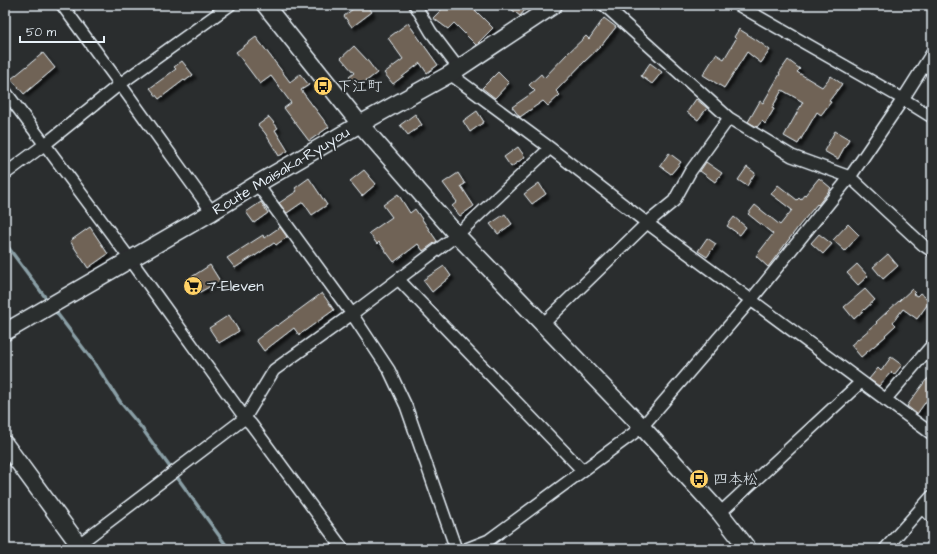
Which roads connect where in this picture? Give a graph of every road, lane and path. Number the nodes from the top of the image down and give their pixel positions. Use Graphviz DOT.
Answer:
graph roads {
  1 [pos="62,5"];
  2 [pos="230,5"];
  3 [pos="266,5"];
  4 [pos="415,5"];
  5 [pos="554,5"];
  6 [pos="604,5"];
  7 [pos="738,5"];
  8 [pos="932,53"];
  9 [pos="454,71"];
  10 [pos="120,84"];
  11 [pos="5,91"];
  12 [pos="903,99"];
  13 [pos="932,117"];
  14 [pos="729,118"];
  15 [pos="360,124"];
  16 [pos="44,145"];
  17 [pos="550,148"];
  18 [pos="5,174"];
  19 [pos="850,177"];
  20 [pos="257,184"];
  21 [pos="212,212"];
  22 [pos="647,224"];
  23 [pos="457,235"];
  24 [pos="932,251"];
  25 [pos="130,259"];
  26 [pos="399,280"];
  27 [pos="751,300"];
  28 [pos="352,314"];
  29 [pos="543,324"];
  30 [pos="5,332"];
  31 [pos="932,344"];
  32 [pos="861,382"];
  33 [pos="885,400"];
  34 [pos="245,418"];
  35 [pos="642,427"];
  36 [pos="932,434"];
  37 [pos="5,444"];
  38 [pos="582,470"];
  39 [pos="932,496"];
  40 [pos="922,507"];
  41 [pos="720,512"];
  42 [pos="932,517"];
  43 [pos="78,547"];
  44 [pos="343,549"];
  45 [pos="456,549"];
  46 [pos="466,549"];
  47 [pos="748,549"];
  48 [pos="885,549"];
  1 -- 10 [label="street"];
  2 -- 10 [label="street"];
  3 -- 15 [label="street"];
  4 -- 9 [label="street"];
  5 -- 9 [label="street, Route Maisaka-Ryuyou"];
  6 -- 14 [label="street"];
  7 -- 12 [label="street"];
  8 -- 12 [label="street"];
  9 -- 15 [label="street, Route Maisaka-Ryuyou"];
  9 -- 17 [label="street"];
  10 -- 16 [label="street"];
  10 -- 21 [label="street"];
  11 -- 16 [label="street"];
  12 -- 13 [label="street"];
  12 -- 19 [label="street"];
  14 -- 19 [label="street"];
  14 -- 22 [label="street"];
  15 -- 20 [label="street, Route Maisaka-Ryuyou"];
  15 -- 23 [label="street"];
  16 -- 18 [label="street"];
  16 -- 25 [label="street"];
  17 -- 22 [label="street"];
  17 -- 23 [label="street"];
  19 -- 24 [label="street"];
  19 -- 27 [label="street"];
  20 -- 21 [label="street, Route Maisaka-Ryuyou"];
  20 -- 28 [label="street"];
  21 -- 25 [label="street, Route Maisaka-Ryuyou"];
  22 -- 27 [label="street"];
  22 -- 29 [label="street"];
  23 -- 26 [label="street"];
  23 -- 29 [label="street"];
  25 -- 30 [label="street, Route Maisaka-Ryuyou"];
  25 -- 34 [label="street"];
  26 -- 28 [label="street"];
  26 -- 38 [label="street"];
  27 -- 32 [label="street"];
  27 -- 35 [label="street"];
  28 -- 34 [label="street"];
  28 -- 45 [label="street"];
  29 -- 35 [label="street"];
  31 -- 33 [label="street"];
  32 -- 33 [label="street"];
  32 -- 41 [label="street"];
  33 -- 36 [label="street"];
  34 -- 43 [label="street"];
  34 -- 44 [label="street"];
  35 -- 38 [label="street"];
  35 -- 41 [label="street"];
  37 -- 43 [label="street"];
  38 -- 46 [label="street"];
  39 -- 40 [label="street"];
  40 -- 42 [label="street"];
  40 -- 48 [label="street"];
  41 -- 47 [label="street"];
}
